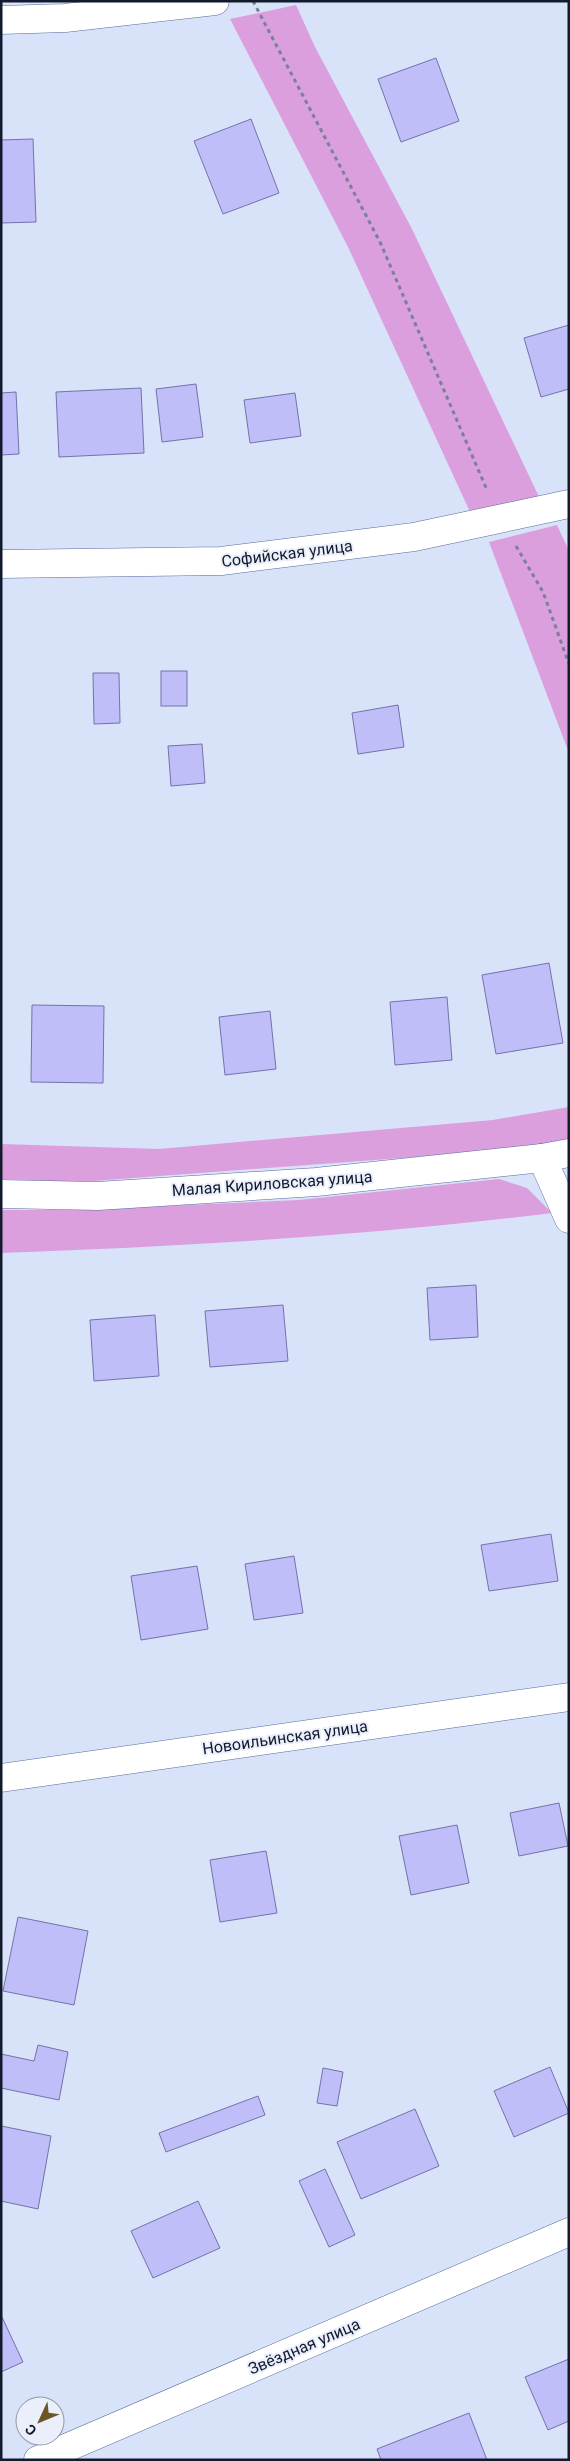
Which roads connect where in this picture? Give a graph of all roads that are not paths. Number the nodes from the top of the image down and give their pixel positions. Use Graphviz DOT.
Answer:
graph roads {
  1 [pos="216,1"];
  2 [pos="1,20"];
  3 [pos="569,504"];
  4 [pos="1,564"];
  5 [pos="569,1153"];
  6 [pos="542,1158"];
  7 [pos="1,1194"];
  8 [pos="569,1219"];
  9 [pos="569,1697"];
  10 [pos="1,1778"];
  11 [pos="569,2232"];
  12 [pos="38,2460"];
  1 -- 2 [label="street"];
  3 -- 4 [label="street, Софийская улица"];
  5 -- 6 [label="street, Малая Кириловская улица"];
  6 -- 7 [label="street, Малая Кириловская улица"];
  6 -- 8 [label="street"];
  9 -- 10 [label="street, Новоильинская улица"];
  11 -- 12 [label="street, Звёздная улица"];
}
